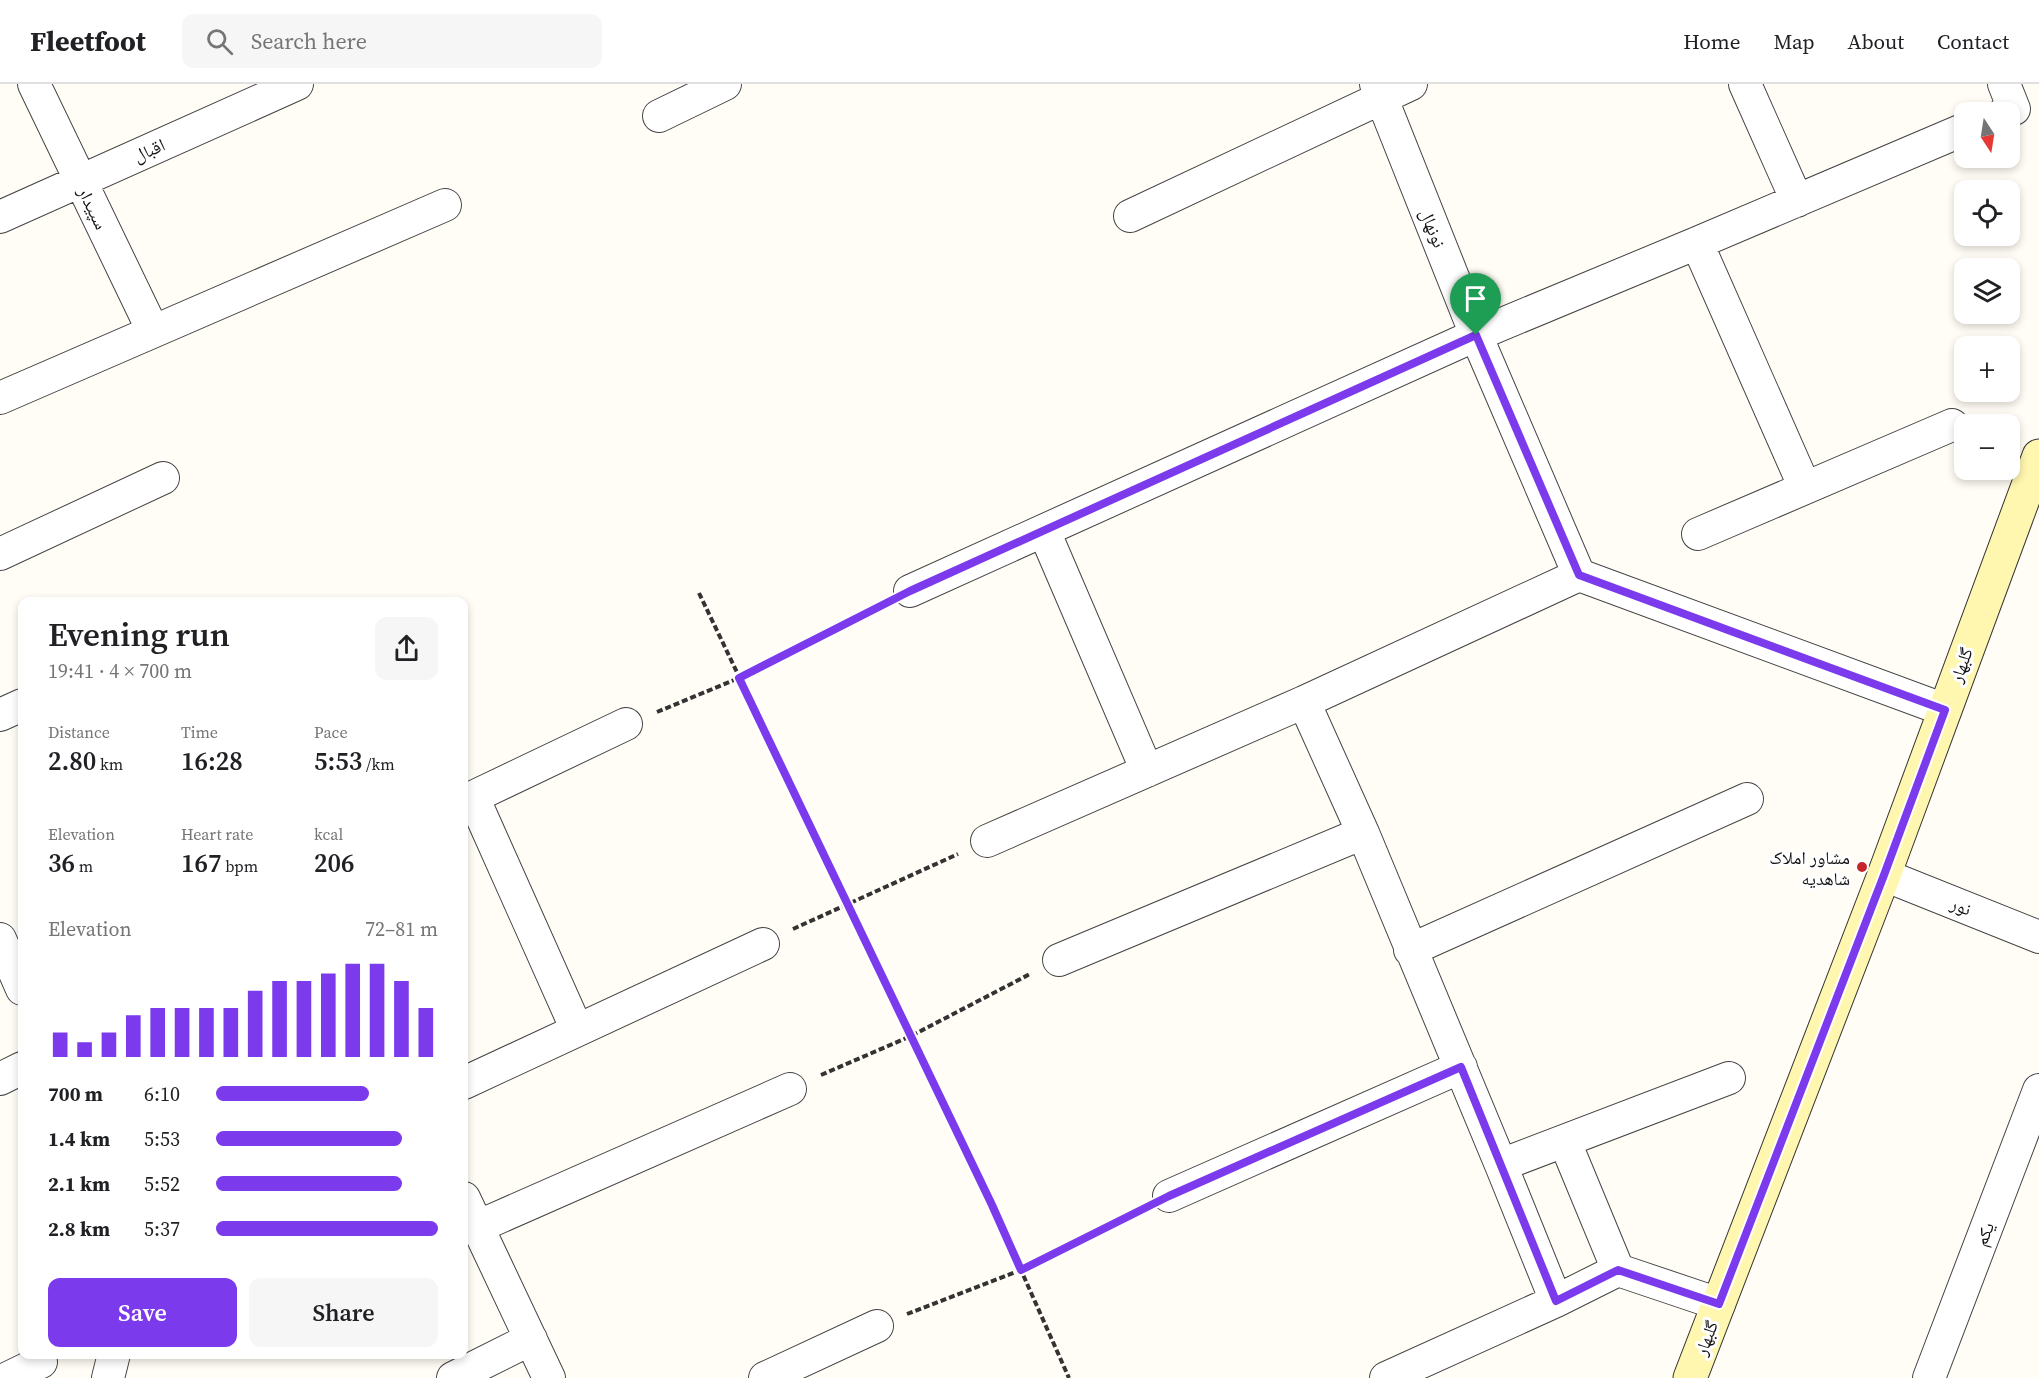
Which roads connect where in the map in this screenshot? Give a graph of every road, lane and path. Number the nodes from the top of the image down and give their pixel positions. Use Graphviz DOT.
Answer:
graph roads {
  1 [pos="34,84"];
  2 [pos="297,84"];
  3 [pos="725,84"];
  4 [pos="1411,84"];
  5 [pos="1745,84"];
  6 [pos="2004,84"];
  7 [pos="1379,91"];
  8 [pos="2012,102"];
  9 [pos="658,116"];
  10 [pos="1954,134"];
  11 [pos="80,181"];
  12 [pos="1797,201"];
  13 [pos="445,205"];
  14 [pos="1130,216"];
  15 [pos="0,217"];
  16 [pos="1697,243"];
  17 [pos="153,332"];
  18 [pos="1476,335"];
  19 [pos="0,398"];
  20 [pos="1952,425"];
  21 [pos="2039,456"];
  22 [pos="163,478"];
  23 [pos="1805,488"];
  24 [pos="1044,531"];
  25 [pos="1698,534"];
  26 [pos="0,554"];
  27 [pos="1579,575"];
  28 [pos="910,591"];
  29 [pos="699,593"];
  30 [pos="739,678"];
  31 [pos="1304,702"];
  32 [pos="18,707"];
  33 [pos="1945,710"];
  34 [pos="0,715"];
  35 [pos="626,724"];
  36 [pos="1147,771"];
  37 [pos="1747,799"];
  38 [pos="468,800"];
  39 [pos="1363,833"];
  40 [pos="987,841"];
  41 [pos="1884,875"];
  42 [pos="847,904"];
  43 [pos="2039,938"];
  44 [pos="0,939"];
  45 [pos="763,944"];
  46 [pos="1410,950"];
  47 [pos="1059,960"];
  48 [pos="18,980"];
  49 [pos="577,1030"];
  50 [pos="911,1036"];
  51 [pos="1461,1067"];
  52 [pos="18,1070"];
  53 [pos="1729,1078"];
  54 [pos="0,1079"];
  55 [pos="468,1081"];
  56 [pos="790,1089"];
  57 [pos="2039,1090"];
  58 [pos="1564,1142"];
  59 [pos="1501,1165"];
  60 [pos="1169,1196"];
  61 [pos="468,1207"];
  62 [pos="477,1227"];
  63 [pos="1021,1270"];
  64 [pos="1618,1270"];
  65 [pos="1556,1301"];
  66 [pos="1719,1304"];
  67 [pos="877,1326"];
  68 [pos="531,1339"];
  69 [pos="113,1359"];
  70 [pos="41,1362"];
  71 [pos="8,1378"];
  72 [pos="108,1378"];
  73 [pos="453,1378"];
  74 [pos="549,1378"];
  75 [pos="765,1378"];
  76 [pos="1069,1378"];
  77 [pos="1386,1378"];
  78 [pos="1690,1378"];
  79 [pos="1929,1378"];
  1 -- 11 [label="street, سپیدار"];
  2 -- 11 [label="street, اقبال"];
  3 -- 9 [label="street"];
  4 -- 7 [label="street"];
  5 -- 12 [label="street"];
  6 -- 8 [label="street"];
  7 -- 14 [label="street"];
  7 -- 18 [label="street, نونهال"];
  10 -- 12 [label="street"];
  11 -- 15 [label="street, اقبال"];
  11 -- 17 [label="street, سپیدار"];
  12 -- 16 [label="street"];
  13 -- 17 [label="street"];
  16 -- 18 [label="street"];
  16 -- 23 [label="street"];
  17 -- 19 [label="street"];
  18 -- 24 [label="street"];
  18 -- 27 [label="street, نونهال"];
  20 -- 23 [label="street"];
  21 -- 33 [label="street, گلبهار"];
  22 -- 26 [label="street"];
  23 -- 25 [label="street"];
  24 -- 28 [label="street"];
  24 -- 36 [label="street"];
  27 -- 31 [label="street"];
  27 -- 33 [label="street"];
  28 -- 30 [label="path"];
  29 -- 30 [label="path"];
  30 -- 35 [label="path"];
  30 -- 42 [label="path"];
  31 -- 36 [label="street"];
  31 -- 39 [label="street"];
  32 -- 34 [label="street"];
  33 -- 41 [label="street, گلبهار"];
  35 -- 38 [label="street"];
  36 -- 40 [label="street"];
  37 -- 46 [label="street"];
  38 -- 49 [label="street"];
  39 -- 46 [label="street"];
  39 -- 47 [label="street"];
  40 -- 42 [label="path"];
  41 -- 43 [label="street, نور"];
  41 -- 66 [label="street, گلبهار"];
  42 -- 45 [label="path"];
  42 -- 50 [label="path"];
  44 -- 48 [label="street"];
  45 -- 49 [label="street"];
  46 -- 51 [label="street"];
  47 -- 50 [label="path"];
  49 -- 55 [label="street"];
  50 -- 56 [label="path"];
  50 -- 63 [label="path"];
  51 -- 59 [label="street"];
  51 -- 60 [label="street"];
  52 -- 54 [label="street"];
  53 -- 58 [label="street"];
  56 -- 62 [label="street"];
  57 -- 79 [label="street, یکم"];
  58 -- 59 [label="street"];
  58 -- 64 [label="street"];
  59 -- 65 [label="street"];
  60 -- 63 [label="path"];
  61 -- 62 [label="street"];
  62 -- 68 [label="street"];
  63 -- 67 [label="path"];
  63 -- 76 [label="path"];
  64 -- 65 [label="street"];
  64 -- 66 [label="street"];
  65 -- 77 [label="street"];
  66 -- 78 [label="street, گلبهار"];
  67 -- 75 [label="street"];
  68 -- 73 [label="street"];
  68 -- 74 [label="street"];
  69 -- 72 [label="street"];
  70 -- 71 [label="street"];
}
